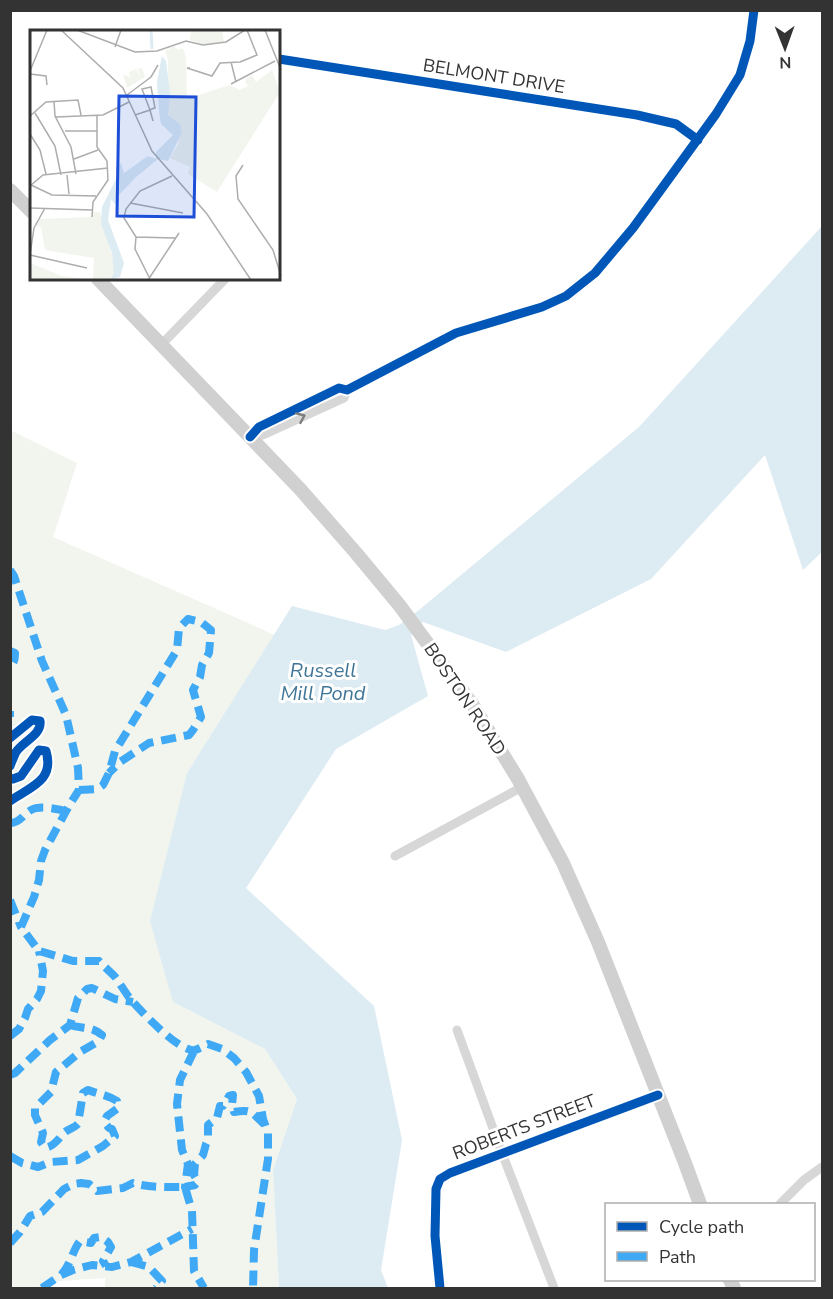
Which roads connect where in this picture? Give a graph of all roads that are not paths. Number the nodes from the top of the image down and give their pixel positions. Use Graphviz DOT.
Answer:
graph roads {
  1 [pos="754,10"];
  2 [pos="280,59"];
  3 [pos="698,140"];
  4 [pos="10,190"];
  5 [pos="30,210"];
  6 [pos="99,280"];
  7 [pos="224,280"];
  8 [pos="161,345"];
  9 [pos="250,437"];
  10 [pos="522,787"];
  11 [pos="395,856"];
  12 [pos="457,1030"];
  13 [pos="658,1095"];
  14 [pos="502,1153"];
  15 [pos="822,1167"];
  16 [pos="700,1203"];
  17 [pos="781,1203"];
  18 [pos="440,1288"];
  19 [pos="554,1288"];
  1 -- 3 [label="street"];
  2 -- 3 [label="street, BELMONT DRIVE"];
  3 -- 9 [label="street"];
  4 -- 5 [label="main road"];
  6 -- 8 [label="main road, BOSTON ROAD"];
  7 -- 8 [label="street"];
  8 -- 9 [label="main road, BOSTON ROAD"];
  9 -- 10 [label="main road, BOSTON ROAD"];
  10 -- 11 [label="street"];
  10 -- 13 [label="main road, BOSTON ROAD"];
  12 -- 14 [label="street"];
  13 -- 14 [label="street, ROBERTS STREET"];
  13 -- 16 [label="main road, BOSTON ROAD"];
  14 -- 18 [label="street, ROBERTS STREET"];
  14 -- 19 [label="street"];
  15 -- 17 [label="street"];
}
